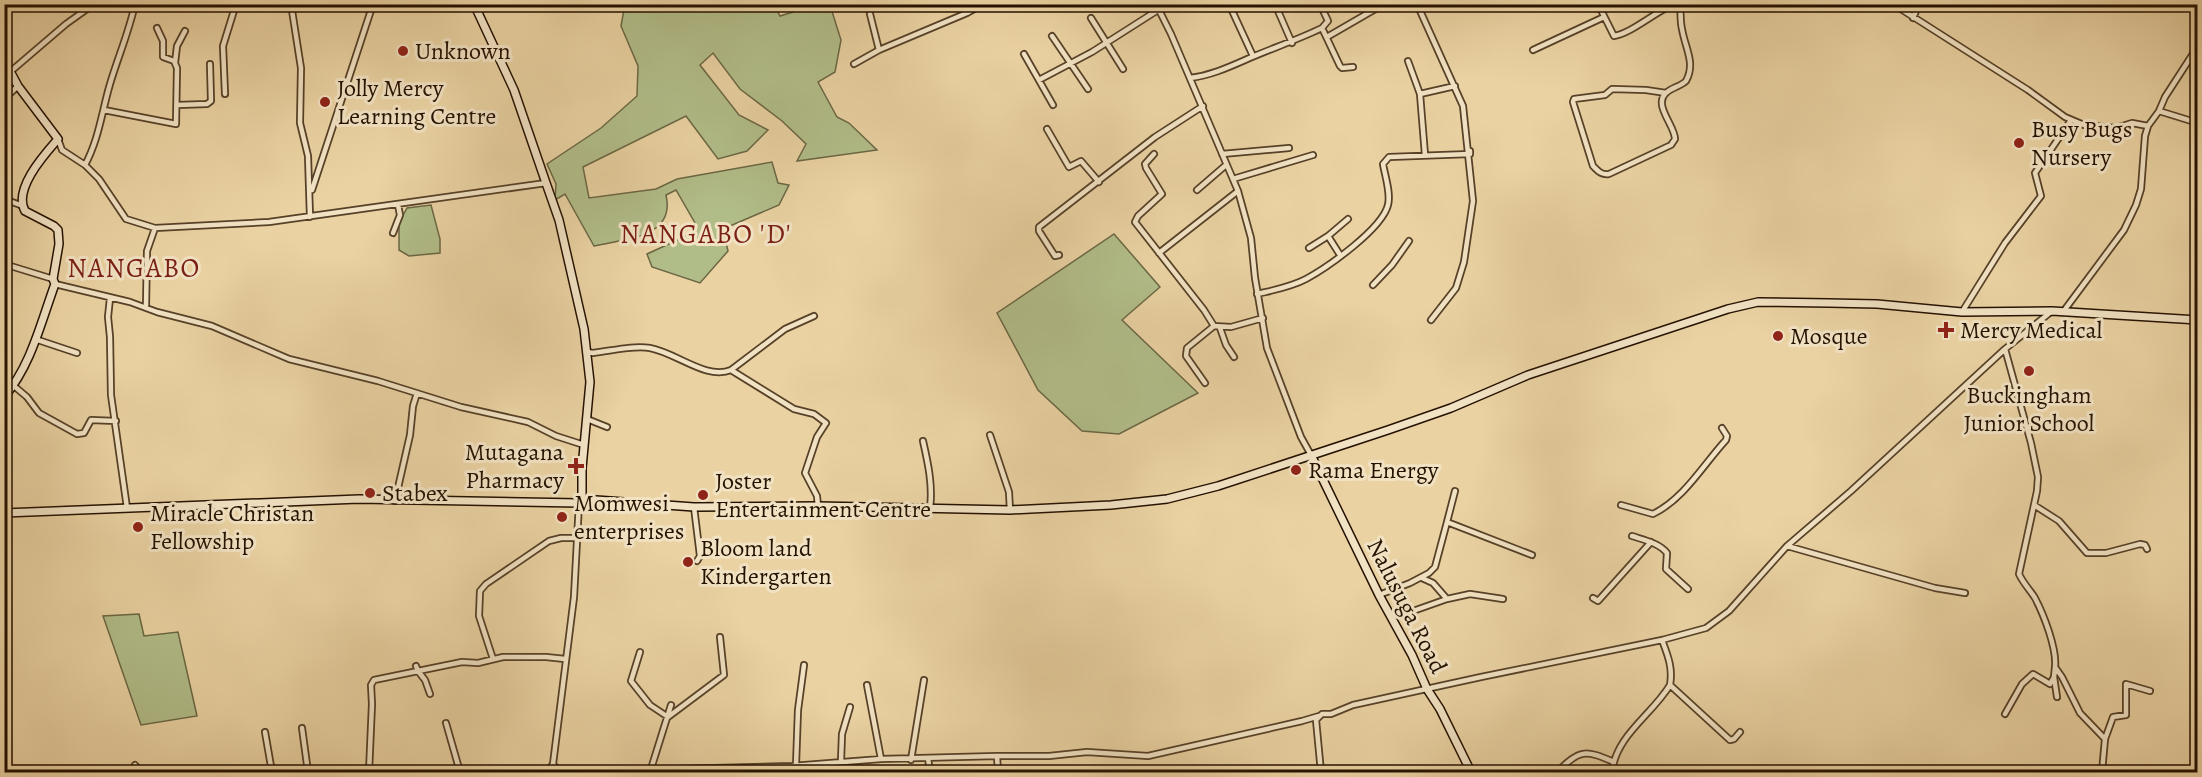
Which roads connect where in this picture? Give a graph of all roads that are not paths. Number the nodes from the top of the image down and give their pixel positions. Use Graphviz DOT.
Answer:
graph roads {
  1 [pos="93,4"];
  2 [pos="135,4"];
  3 [pos="236,4"];
  4 [pos="291,4"];
  5 [pos="373,4"];
  6 [pos="474,4"];
  7 [pos="977,4"];
  8 [pos="1229,4"];
  9 [pos="1275,4"];
  10 [pos="1320,4"];
  11 [pos="1367,4"];
  12 [pos="1384,4"];
  13 [pos="1417,4"];
  14 [pos="1598,4"];
  15 [pos="1674,4"];
  16 [pos="1680,4"];
  17 [pos="1893,4"];
  18 [pos="1919,4"];
  19 [pos="1157,7"];
  20 [pos="1370,11"];
  21 [pos="870,14"];
  22 [pos="1604,17"];
  23 [pos="1091,18"];
  24 [pos="1913,18"];
  25 [pos="158,28"];
  26 [pos="1323,28"];
  27 [pos="185,32"];
  28 [pos="1052,36"];
  29 [pos="1327,37"];
  30 [pos="1106,42"];
  31 [pos="1292,43"];
  32 [pos="2198,46"];
  33 [pos="879,50"];
  34 [pos="1533,50"];
  35 [pos="1024,54"];
  36 [pos="1253,56"];
  37 [pos="4,60"];
  38 [pos="1408,61"];
  39 [pos="175,63"];
  40 [pos="1071,63"];
  41 [pos="210,64"];
  42 [pos="854,64"];
  43 [pos="1353,67"];
  44 [pos="1123,69"];
  45 [pos="10,72"];
  46 [pos="1190,78"];
  47 [pos="1039,80"];
  48 [pos="18,86"];
  49 [pos="1455,86"];
  50 [pos="1088,89"];
  51 [pos="1666,93"];
  52 [pos="225,94"];
  53 [pos="1420,94"];
  54 [pos="5,97"];
  55 [pos="177,105"];
  56 [pos="1053,105"];
  57 [pos="1203,106"];
  58 [pos="104,110"];
  59 [pos="2159,111"];
  60 [pos="2071,120"];
  61 [pos="2198,123"];
  62 [pos="2148,126"];
  63 [pos="1047,129"];
  64 [pos="58,139"];
  65 [pos="1471,146"];
  66 [pos="1289,148"];
  67 [pos="1154,154"];
  68 [pos="1222,154"];
  69 [pos="1470,154"];
  70 [pos="1313,155"];
  71 [pos="1425,155"];
  72 [pos="85,165"];
  73 [pos="1227,165"];
  74 [pos="1233,180"];
  75 [pos="1099,182"];
  76 [pos="546,183"];
  77 [pos="1197,190"];
  78 [pos="1238,191"];
  79 [pos="310,194"];
  80 [pos="4,199"];
  81 [pos="398,205"];
  82 [pos="23,206"];
  83 [pos="310,217"];
  84 [pos="1348,219"];
  85 [pos="155,228"];
  86 [pos="393,233"];
  87 [pos="1328,236"];
  88 [pos="1409,241"];
  89 [pos="1309,248"];
  90 [pos="1159,253"];
  91 [pos="1340,255"];
  92 [pos="1055,257"];
  93 [pos="4,264"];
  94 [pos="54,281"];
  95 [pos="1373,285"];
  96 [pos="1257,294"];
  97 [pos="110,298"];
  98 [pos="146,307"];
  99 [pos="2052,311"];
  100 [pos="1962,312"];
  101 [pos="2063,312"];
  102 [pos="814,316"];
  103 [pos="1263,318"];
  104 [pos="1431,320"];
  105 [pos="2198,320"];
  106 [pos="1214,326"];
  107 [pos="1220,328"];
  108 [pos="35,339"];
  109 [pos="2006,349"];
  110 [pos="587,352"];
  111 [pos="77,353"];
  112 [pos="1234,357"];
  113 [pos="731,370"];
  114 [pos="1205,383"];
  115 [pos="14,386"];
  116 [pos="417,393"];
  117 [pos="4,397"];
  118 [pos="587,419"];
  119 [pos="116,422"];
  120 [pos="607,427"];
  121 [pos="1722,429"];
  122 [pos="990,435"];
  123 [pos="923,441"];
  124 [pos="584,445"];
  125 [pos="1311,455"];
  126 [pos="1455,491"];
  127 [pos="395,501"];
  128 [pos="580,501"];
  129 [pos="1621,505"];
  130 [pos="2034,505"];
  131 [pos="818,506"];
  132 [pos="694,507"];
  133 [pos="127,508"];
  134 [pos="930,508"];
  135 [pos="1010,510"];
  136 [pos="4,513"];
  137 [pos="1447,522"];
  138 [pos="1632,536"];
  139 [pos="578,538"];
  140 [pos="1651,543"];
  141 [pos="1787,546"];
  142 [pos="2147,549"];
  143 [pos="1532,555"];
  144 [pos="697,561"];
  145 [pos="1422,578"];
  146 [pos="1688,589"];
  147 [pos="1965,593"];
  148 [pos="1378,595"];
  149 [pos="1447,598"];
  150 [pos="1593,598"];
  151 [pos="1503,599"];
  152 [pos="1390,615"];
  153 [pos="720,637"];
  154 [pos="1662,640"];
  155 [pos="640,652"];
  156 [pos="494,659"];
  157 [pos="565,659"];
  158 [pos="804,665"];
  159 [pos="2055,667"];
  160 [pos="417,668"];
  161 [pos="2054,677"];
  162 [pos="924,680"];
  163 [pos="867,685"];
  164 [pos="1670,685"];
  165 [pos="1427,689"];
  166 [pos="2150,691"];
  167 [pos="430,694"];
  168 [pos="2057,697"];
  169 [pos="670,705"];
  170 [pos="850,707"];
  171 [pos="2005,714"];
  172 [pos="1318,716"];
  173 [pos="668,717"];
  174 [pos="446,723"];
  175 [pos="302,728"];
  176 [pos="265,732"];
  177 [pos="1740,732"];
  178 [pos="2104,738"];
  179 [pos="997,756"];
  180 [pos="928,758"];
  181 [pos="881,759"];
  182 [pos="911,760"];
  183 [pos="841,761"];
  184 [pos="1614,762"];
  185 [pos="553,764"];
  186 [pos="135,765"];
  187 [pos="794,765"];
  188 [pos="141,772"];
  189 [pos="272,772"];
  190 [pos="308,772"];
  191 [pos="369,772"];
  192 [pos="460,772"];
  193 [pos="547,772"];
  194 [pos="559,772"];
  195 [pos="650,772"];
  196 [pos="658,772"];
  197 [pos="793,772"];
  198 [pos="930,772"];
  199 [pos="998,772"];
  200 [pos="1321,772"];
  201 [pos="1471,772"];
  202 [pos="1557,772"];
  203 [pos="1612,772"];
  204 [pos="2102,772"];
  1 -- 45 [label="street"];
  2 -- 58 [label="street"];
  3 -- 52 [label="street"];
  4 -- 79 [label="street"];
  5 -- 79 [label="street"];
  6 -- 76 [label="street"];
  7 -- 33 [label="street"];
  8 -- 36 [label="street"];
  9 -- 31 [label="street"];
  10 -- 26 [label="street"];
  11 -- 20 [label="street"];
  12 -- 20 [label="street"];
  13 -- 49 [label="street"];
  14 -- 22 [label="street"];
  15 -- 22 [label="street"];
  16 -- 51 [label="street"];
  17 -- 24 [label="street"];
  18 -- 24 [label="street"];
  19 -- 30 [label="street"];
  19 -- 46 [label="street"];
  20 -- 29 [label="street"];
  21 -- 33 [label="street"];
  22 -- 34 [label="street"];
  23 -- 30 [label="street"];
  24 -- 60 [label="street"];
  25 -- 39 [label="street"];
  26 -- 29 [label="street"];
  26 -- 31 [label="street"];
  27 -- 39 [label="street"];
  28 -- 40 [label="street"];
  29 -- 43 [label="street"];
  30 -- 40 [label="street"];
  30 -- 44 [label="street"];
  31 -- 36 [label="street"];
  32 -- 59 [label="street"];
  33 -- 42 [label="street"];
  35 -- 47 [label="street"];
  36 -- 46 [label="street"];
  37 -- 45 [label="street"];
  38 -- 53 [label="street"];
  39 -- 55 [label="street"];
  40 -- 47 [label="street"];
  40 -- 50 [label="street"];
  41 -- 55 [label="street"];
  45 -- 48 [label="street"];
  46 -- 57 [label="street"];
  47 -- 56 [label="street"];
  48 -- 54 [label="street"];
  48 -- 64 [label="street"];
  49 -- 53 [label="street"];
  49 -- 69 [label="street"];
  51 -- 51 [label="street"];
  53 -- 71 [label="street"];
  55 -- 58 [label="street"];
  57 -- 68 [label="street"];
  57 -- 75 [label="street"];
  58 -- 72 [label="street"];
  59 -- 61 [label="street"];
  59 -- 62 [label="street"];
  60 -- 62 [label="street"];
  60 -- 100 [label="street"];
  62 -- 101 [label="street"];
  63 -- 75 [label="street"];
  64 -- 72 [label="street"];
  64 -- 82 [label="street"];
  65 -- 69 [label="street"];
  66 -- 68 [label="street"];
  67 -- 90 [label="street"];
  68 -- 73 [label="street"];
  69 -- 71 [label="street"];
  69 -- 104 [label="street"];
  70 -- 74 [label="street"];
  71 -- 91 [label="street"];
  72 -- 85 [label="street"];
  73 -- 74 [label="street"];
  73 -- 77 [label="street"];
  74 -- 78 [label="street"];
  75 -- 92 [label="street"];
  76 -- 81 [label="street"];
  76 -- 110 [label="street"];
  78 -- 90 [label="street"];
  78 -- 96 [label="street"];
  79 -- 83 [label="street"];
  80 -- 82 [label="street"];
  81 -- 83 [label="street"];
  81 -- 86 [label="street"];
  82 -- 94 [label="street"];
  83 -- 85 [label="street"];
  84 -- 87 [label="street"];
  85 -- 98 [label="street"];
  87 -- 89 [label="street"];
  87 -- 91 [label="street"];
  88 -- 95 [label="street"];
  90 -- 106 [label="street"];
  91 -- 96 [label="street"];
  93 -- 94 [label="street"];
  94 -- 97 [label="street"];
  94 -- 108 [label="street"];
  96 -- 103 [label="street"];
  97 -- 98 [label="street"];
  97 -- 119 [label="street"];
  98 -- 116 [label="street"];
  99 -- 100 [label="street"];
  99 -- 101 [label="street"];
  99 -- 109 [label="street"];
  100 -- 125 [label="street"];
  101 -- 105 [label="street"];
  102 -- 113 [label="street"];
  103 -- 107 [label="street"];
  103 -- 125 [label="street"];
  106 -- 107 [label="street"];
  106 -- 114 [label="street"];
  107 -- 112 [label="street"];
  108 -- 111 [label="street"];
  108 -- 115 [label="street"];
  109 -- 130 [label="street"];
  109 -- 141 [label="street"];
  110 -- 113 [label="street"];
  110 -- 118 [label="street"];
  113 -- 131 [label="street"];
  115 -- 117 [label="street"];
  115 -- 119 [label="street"];
  116 -- 124 [label="street"];
  116 -- 127 [label="street"];
  118 -- 120 [label="street"];
  118 -- 124 [label="street"];
  119 -- 133 [label="street"];
  121 -- 129 [label="street"];
  122 -- 135 [label="street"];
  123 -- 134 [label="street"];
  124 -- 128 [label="street"];
  125 -- 135 [label="street"];
  125 -- 148 [label="street, Nalusuga Road"];
  126 -- 137 [label="street"];
  127 -- 128 [label="street"];
  127 -- 133 [label="street"];
  128 -- 132 [label="street"];
  128 -- 139 [label="street"];
  130 -- 142 [label="street"];
  130 -- 159 [label="street"];
  131 -- 132 [label="street"];
  131 -- 134 [label="street"];
  132 -- 144 [label="street"];
  133 -- 136 [label="street"];
  134 -- 135 [label="street"];
  137 -- 143 [label="street"];
  137 -- 145 [label="street"];
  138 -- 140 [label="street"];
  139 -- 156 [label="street"];
  139 -- 157 [label="street"];
  140 -- 146 [label="street"];
  140 -- 150 [label="street"];
  141 -- 147 [label="street"];
  141 -- 154 [label="street"];
  145 -- 148 [label="street"];
  145 -- 149 [label="street"];
  148 -- 152 [label="street, Nalusuga Road"];
  149 -- 151 [label="street"];
  149 -- 152 [label="street"];
  152 -- 165 [label="street, Nalusuga Road"];
  153 -- 173 [label="street"];
  154 -- 164 [label="street"];
  154 -- 165 [label="street"];
  155 -- 173 [label="street"];
  156 -- 157 [label="street"];
  156 -- 160 [label="street"];
  157 -- 185 [label="street"];
  158 -- 187 [label="street"];
  159 -- 161 [label="street"];
  159 -- 178 [label="street"];
  160 -- 167 [label="street"];
  160 -- 191 [label="street"];
  161 -- 168 [label="street"];
  161 -- 171 [label="street"];
  162 -- 182 [label="street"];
  163 -- 181 [label="street"];
  164 -- 177 [label="street"];
  164 -- 184 [label="street"];
  165 -- 172 [label="street"];
  165 -- 201 [label="street, Nalusuga Road"];
  166 -- 178 [label="street"];
  169 -- 173 [label="street"];
  170 -- 183 [label="street"];
  172 -- 179 [label="street"];
  172 -- 200 [label="street"];
  173 -- 195 [label="street"];
  174 -- 192 [label="street"];
  175 -- 190 [label="street"];
  176 -- 189 [label="street"];
  178 -- 204 [label="street"];
  179 -- 180 [label="street"];
  179 -- 199 [label="street"];
  180 -- 182 [label="street"];
  180 -- 198 [label="street"];
  181 -- 182 [label="street"];
  181 -- 183 [label="street"];
  183 -- 187 [label="street"];
  184 -- 202 [label="street"];
  184 -- 203 [label="street"];
  185 -- 193 [label="street"];
  185 -- 194 [label="street"];
  186 -- 188 [label="street"];
  187 -- 196 [label="street"];
  187 -- 197 [label="street"];
}
